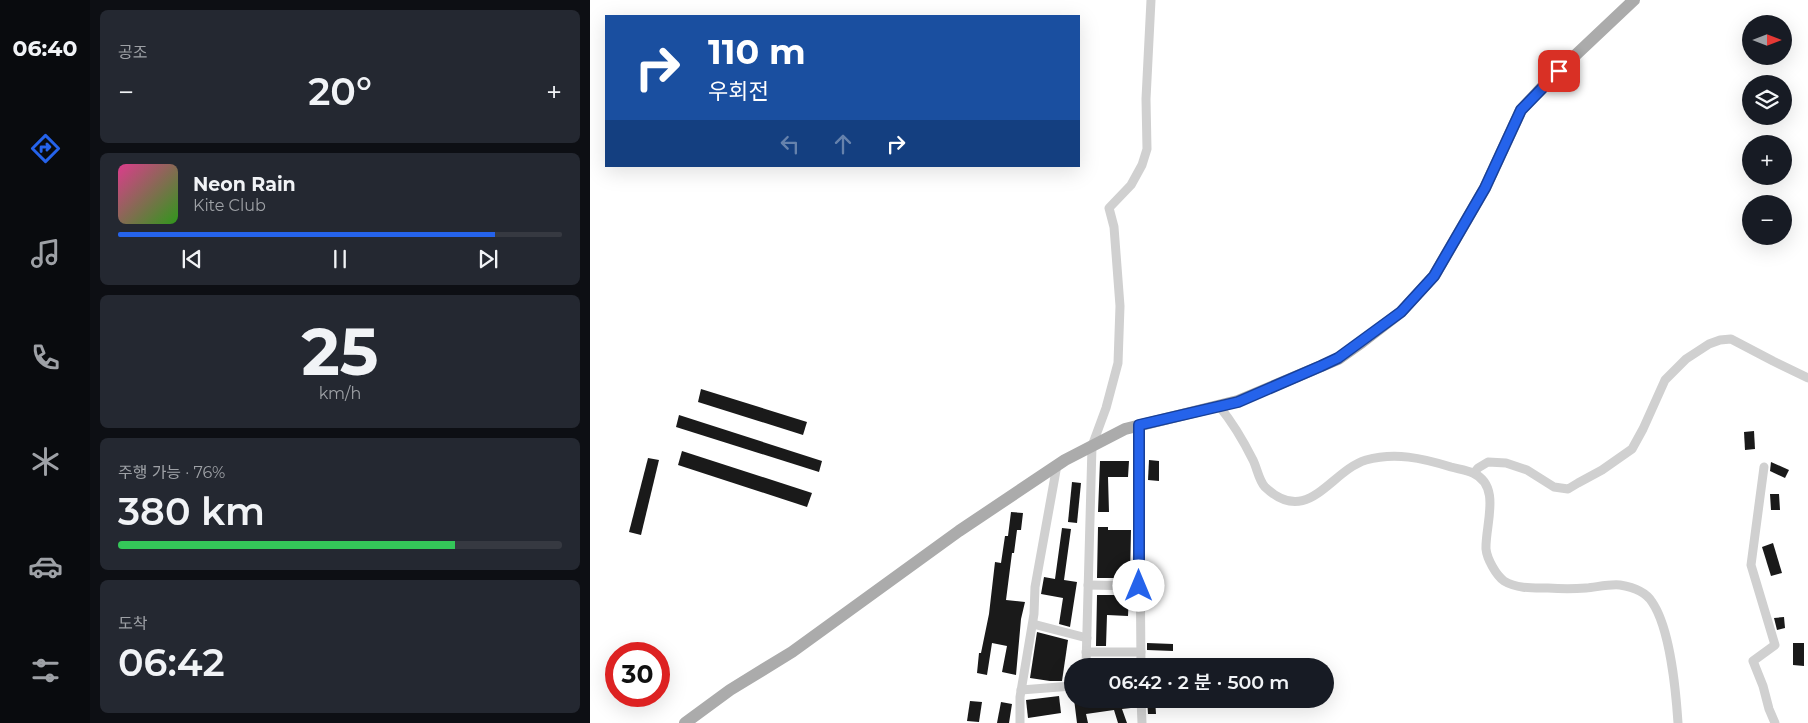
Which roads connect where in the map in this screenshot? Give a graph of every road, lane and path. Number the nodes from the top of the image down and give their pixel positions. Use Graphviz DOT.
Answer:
graph roads {
  1 [pos="1151,0"];
  2 [pos="1634,0"];
  3 [pos="1808,378"];
  4 [pos="1219,406"];
  5 [pos="1139,425"];
  6 [pos="1092,446"];
  7 [pos="1058,465"];
  8 [pos="1764,467"];
  9 [pos="1474,474"];
  10 [pos="1088,585"];
  11 [pos="1139,586"];
  12 [pos="1033,624"];
  13 [pos="1087,638"];
  14 [pos="1086,652"];
  15 [pos="1141,652"];
  16 [pos="1086,658"];
  17 [pos="1141,658"];
  18 [pos="1064,687"];
  19 [pos="1021,690"];
  20 [pos="1141,708"];
  21 [pos="685,723"];
  22 [pos="1020,723"];
  23 [pos="1142,723"];
  24 [pos="1678,723"];
  25 [pos="1775,723"];
  1 -- 6 [label="street"];
  2 -- 4 [label="main road"];
  3 -- 9 [label="street"];
  4 -- 5 [label="main road"];
  4 -- 9 [label="street"];
  5 -- 6 [label="main road"];
  5 -- 11 [label="street"];
  6 -- 7 [label="main road"];
  6 -- 10 [label="street"];
  7 -- 12 [label="street"];
  7 -- 21 [label="main road"];
  8 -- 25 [label="street"];
  9 -- 24 [label="street"];
  10 -- 11 [label="street"];
  10 -- 13 [label="street"];
  11 -- 15 [label="street"];
  12 -- 13 [label="street"];
  12 -- 19 [label="street"];
  13 -- 14 [label="street"];
  14 -- 15 [label="street"];
  14 -- 16 [label="street"];
  15 -- 17 [label="street"];
  18 -- 19 [label="street"];
  19 -- 22 [label="street"];
  20 -- 23 [label="street"];
}
